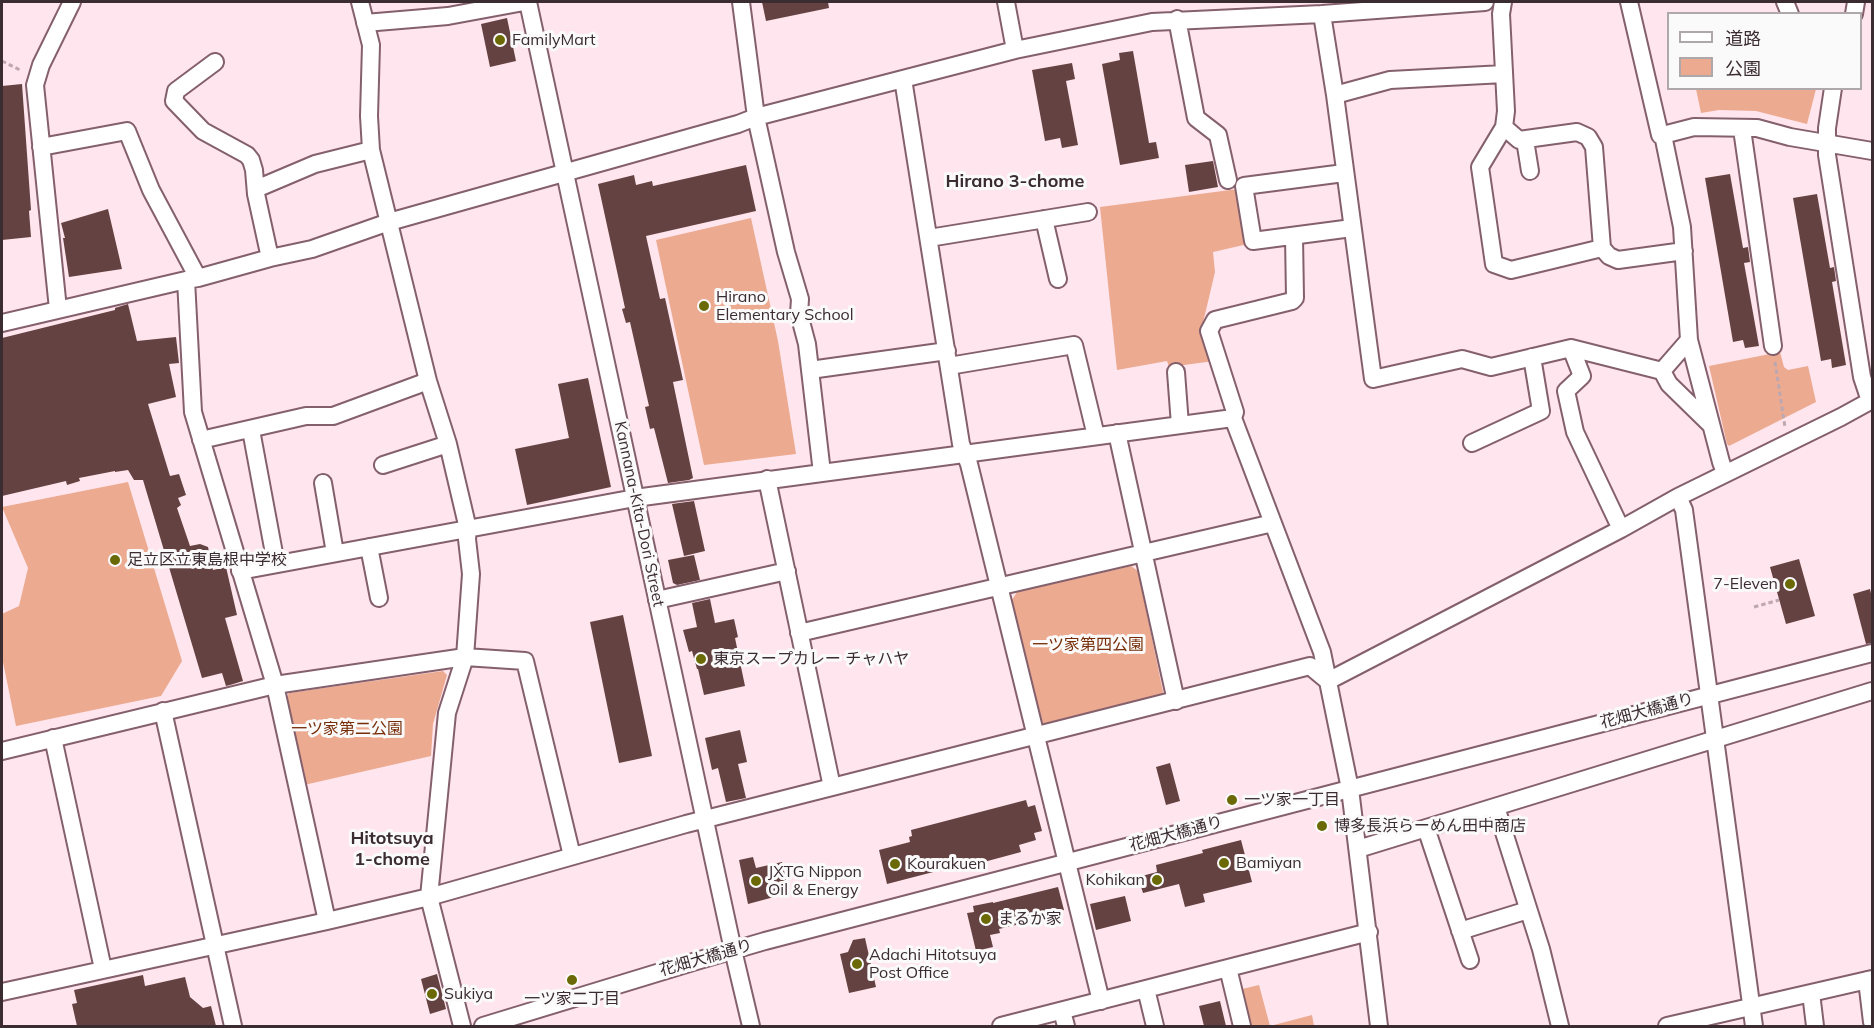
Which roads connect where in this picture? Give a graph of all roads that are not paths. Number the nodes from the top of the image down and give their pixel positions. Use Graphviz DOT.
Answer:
graph roads {
  1 [pos="72,2"];
  2 [pos="360,2"];
  3 [pos="526,2"];
  4 [pos="741,2"];
  5 [pos="1006,2"];
  6 [pos="1485,2"];
  7 [pos="1503,2"];
  8 [pos="1629,2"];
  9 [pos="1322,14"];
  10 [pos="1177,19"];
  11 [pos="365,23"];
  12 [pos="1015,50"];
  13 [pos="216,62"];
  14 [pos="1504,74"];
  15 [pos="903,79"];
  16 [pos="1833,90"];
  17 [pos="1335,95"];
  18 [pos="756,117"];
  19 [pos="1504,127"];
  20 [pos="1742,129"];
  21 [pos="1663,135"];
  22 [pos="1525,140"];
  23 [pos="1827,143"];
  24 [pos="40,147"];
  25 [pos="371,150"];
  26 [pos="1872,152"];
  27 [pos="1530,171"];
  28 [pos="564,172"];
  29 [pos="1344,173"];
  30 [pos="1228,180"];
  31 [pos="256,189"];
  32 [pos="1088,213"];
  33 [pos="1044,219"];
  34 [pos="389,222"];
  35 [pos="1352,228"];
  36 [pos="1294,236"];
  37 [pos="929,238"];
  38 [pos="1602,248"];
  39 [pos="1684,251"];
  40 [pos="270,258"];
  41 [pos="192,279"];
  42 [pos="1058,279"];
  43 [pos="58,309"];
  44 [pos="2,323"];
  45 [pos="1689,340"];
  46 [pos="1773,346"];
  47 [pos="1571,348"];
  48 [pos="1532,357"];
  49 [pos="948,359"];
  50 [pos="810,370"];
  51 [pos="1662,371"];
  52 [pos="1176,372"];
  53 [pos="428,381"];
  54 [pos="1871,401"];
  55 [pos="1233,418"];
  56 [pos="1180,425"];
  57 [pos="1711,425"];
  58 [pos="251,430"];
  59 [pos="1117,433"];
  60 [pos="1096,436"];
  61 [pos="201,440"];
  62 [pos="1472,443"];
  63 [pos="448,444"];
  64 [pos="964,454"];
  65 [pos="383,465"];
  66 [pos="822,473"];
  67 [pos="1725,473"];
  68 [pos="767,479"];
  69 [pos="323,483"];
  70 [pos="1678,497"];
  71 [pos="635,498"];
  72 [pos="1273,523"];
  73 [pos="468,529"];
  74 [pos="1621,529"];
  75 [pos="369,547"];
  76 [pos="334,553"];
  77 [pos="1143,554"];
  78 [pos="276,564"];
  79 [pos="240,571"];
  80 [pos="787,571"];
  81 [pos="1000,587"];
  82 [pos="379,598"];
  83 [pos="657,600"];
  84 [pos="800,633"];
  85 [pos="1872,653"];
  86 [pos="465,657"];
  87 [pos="1328,681"];
  88 [pos="275,686"];
  89 [pos="1872,691"];
  90 [pos="1710,695"];
  91 [pos="1176,701"];
  92 [pos="164,711"];
  93 [pos="1035,736"];
  94 [pos="53,738"];
  95 [pos="1716,740"];
  96 [pos="2,751"];
  97 [pos="832,787"];
  98 [pos="1350,789"];
  99 [pos="1496,807"];
  100 [pos="705,819"];
  101 [pos="1426,828"];
  102 [pos="1358,849"];
  103 [pos="572,856"];
  104 [pos="1068,862"];
  105 [pos="429,897"];
  106 [pos="1528,910"];
  107 [pos="327,921"];
  108 [pos="1460,931"];
  109 [pos="1368,932"];
  110 [pos="215,945"];
  111 [pos="733,950"];
  112 [pos="1470,960"];
  113 [pos="1228,968"];
  114 [pos="103,969"];
  115 [pos="1870,979"];
  116 [pos="1146,989"];
  117 [pos="2,992"];
  118 [pos="1811,993"];
  119 [pos="1101,1001"];
  120 [pos="1751,1006"];
  121 [pos="1064,1019"];
  122 [pos="1872,1022"];
  123 [pos="233,1026"];
  124 [pos="462,1026"];
  125 [pos="483,1026"];
  126 [pos="751,1026"];
  127 [pos="1001,1026"];
  128 [pos="1155,1026"];
  129 [pos="1242,1026"];
  130 [pos="1379,1026"];
  131 [pos="1560,1026"];
  132 [pos="1667,1026"];
  133 [pos="1754,1026"];
  134 [pos="1815,1026"];
  1 -- 24 [label="street"];
  2 -- 11 [label="street"];
  3 -- 11 [label="street"];
  3 -- 28 [label="street, Kannana-Kita-Dori Street"];
  4 -- 18 [label="street"];
  5 -- 12 [label="street"];
  6 -- 9 [label="street"];
  7 -- 14 [label="street"];
  8 -- 21 [label="street"];
  9 -- 10 [label="street"];
  9 -- 17 [label="street"];
  10 -- 12 [label="street"];
  10 -- 30 [label="street"];
  11 -- 25 [label="street"];
  12 -- 15 [label="street"];
  13 -- 31 [label="street"];
  14 -- 17 [label="street"];
  14 -- 19 [label="street"];
  15 -- 18 [label="street"];
  15 -- 37 [label="street"];
  16 -- 23 [label="street"];
  17 -- 29 [label="street"];
  18 -- 28 [label="street"];
  18 -- 50 [label="street"];
  19 -- 22 [label="street"];
  19 -- 38 [label="street"];
  20 -- 21 [label="street"];
  20 -- 23 [label="street"];
  20 -- 46 [label="street"];
  21 -- 39 [label="street"];
  22 -- 27 [label="street"];
  22 -- 38 [label="street"];
  23 -- 26 [label="street"];
  23 -- 54 [label="street"];
  24 -- 41 [label="street"];
  24 -- 43 [label="street"];
  25 -- 31 [label="street"];
  25 -- 34 [label="street"];
  28 -- 34 [label="street"];
  28 -- 71 [label="street, Kannana-Kita-Dori Street"];
  29 -- 35 [label="street"];
  29 -- 36 [label="street"];
  31 -- 40 [label="street"];
  32 -- 33 [label="street"];
  33 -- 37 [label="street"];
  33 -- 42 [label="street"];
  34 -- 40 [label="street"];
  34 -- 53 [label="street"];
  35 -- 36 [label="street"];
  35 -- 48 [label="street"];
  36 -- 55 [label="street"];
  37 -- 49 [label="street"];
  38 -- 39 [label="street"];
  39 -- 45 [label="street"];
  40 -- 41 [label="street"];
  41 -- 43 [label="street"];
  41 -- 61 [label="street"];
  43 -- 44 [label="street"];
  45 -- 51 [label="street"];
  45 -- 57 [label="street"];
  47 -- 48 [label="street"];
  47 -- 51 [label="street"];
  47 -- 74 [label="street"];
  48 -- 62 [label="street"];
  49 -- 50 [label="street"];
  49 -- 60 [label="street"];
  49 -- 64 [label="street"];
  50 -- 66 [label="street"];
  51 -- 57 [label="street"];
  52 -- 56 [label="street"];
  53 -- 58 [label="street"];
  53 -- 63 [label="street"];
  54 -- 67 [label="street"];
  55 -- 56 [label="street"];
  55 -- 72 [label="street"];
  56 -- 59 [label="street"];
  57 -- 67 [label="street"];
  58 -- 61 [label="street"];
  58 -- 78 [label="street"];
  59 -- 60 [label="street"];
  59 -- 77 [label="street"];
  60 -- 64 [label="street"];
  61 -- 79 [label="street"];
  63 -- 65 [label="street"];
  63 -- 73 [label="street"];
  64 -- 66 [label="street"];
  64 -- 81 [label="street"];
  66 -- 68 [label="street"];
  67 -- 70 [label="street"];
  68 -- 71 [label="street"];
  68 -- 80 [label="street"];
  69 -- 76 [label="street"];
  70 -- 74 [label="street"];
  70 -- 90 [label="street"];
  71 -- 73 [label="street"];
  71 -- 83 [label="street, Kannana-Kita-Dori Street"];
  72 -- 77 [label="street"];
  72 -- 87 [label="street"];
  73 -- 75 [label="street"];
  73 -- 86 [label="street"];
  74 -- 87 [label="street"];
  75 -- 76 [label="street"];
  75 -- 82 [label="street"];
  76 -- 78 [label="street"];
  77 -- 81 [label="street"];
  77 -- 91 [label="street"];
  78 -- 79 [label="street"];
  79 -- 88 [label="street"];
  80 -- 83 [label="street"];
  80 -- 84 [label="street"];
  81 -- 84 [label="street"];
  81 -- 93 [label="street"];
  83 -- 100 [label="street, Kannana-Kita-Dori Street"];
  84 -- 97 [label="street"];
  85 -- 90 [label="street, 花畑大橋通り"];
  86 -- 88 [label="street"];
  86 -- 103 [label="street"];
  86 -- 105 [label="street"];
  87 -- 91 [label="street"];
  87 -- 98 [label="street"];
  88 -- 92 [label="street"];
  88 -- 107 [label="street"];
  89 -- 95 [label="street"];
  90 -- 95 [label="street"];
  90 -- 98 [label="street, 花畑大橋通り"];
  91 -- 93 [label="street"];
  92 -- 94 [label="street"];
  92 -- 110 [label="street"];
  93 -- 97 [label="street"];
  93 -- 104 [label="street"];
  94 -- 96 [label="street"];
  94 -- 114 [label="street"];
  95 -- 99 [label="street"];
  95 -- 120 [label="street"];
  97 -- 100 [label="street"];
  98 -- 102 [label="street"];
  98 -- 104 [label="street, 花畑大橋通り"];
  99 -- 101 [label="street"];
  99 -- 106 [label="street"];
  100 -- 103 [label="street"];
  100 -- 111 [label="street, Kannana-Kita-Dori Street"];
  101 -- 102 [label="street"];
  101 -- 108 [label="street"];
  102 -- 109 [label="street"];
  103 -- 105 [label="street"];
  104 -- 111 [label="street, 花畑大橋通り"];
  104 -- 119 [label="street"];
  105 -- 107 [label="street"];
  105 -- 124 [label="street"];
  106 -- 108 [label="street"];
  106 -- 131 [label="street"];
  107 -- 110 [label="street"];
  108 -- 112 [label="street"];
  109 -- 113 [label="street"];
  109 -- 130 [label="street"];
  110 -- 114 [label="street"];
  110 -- 123 [label="street"];
  111 -- 125 [label="street, 花畑大橋通り"];
  111 -- 126 [label="street, Kannana-Kita-Dori Street"];
  113 -- 116 [label="street"];
  113 -- 129 [label="street"];
  114 -- 117 [label="street"];
  115 -- 118 [label="street"];
  115 -- 122 [label="street"];
  116 -- 119 [label="street"];
  116 -- 128 [label="street"];
  118 -- 120 [label="street"];
  118 -- 134 [label="street"];
  119 -- 121 [label="street"];
  120 -- 132 [label="street"];
  120 -- 133 [label="street"];
  121 -- 127 [label="street"];
}
